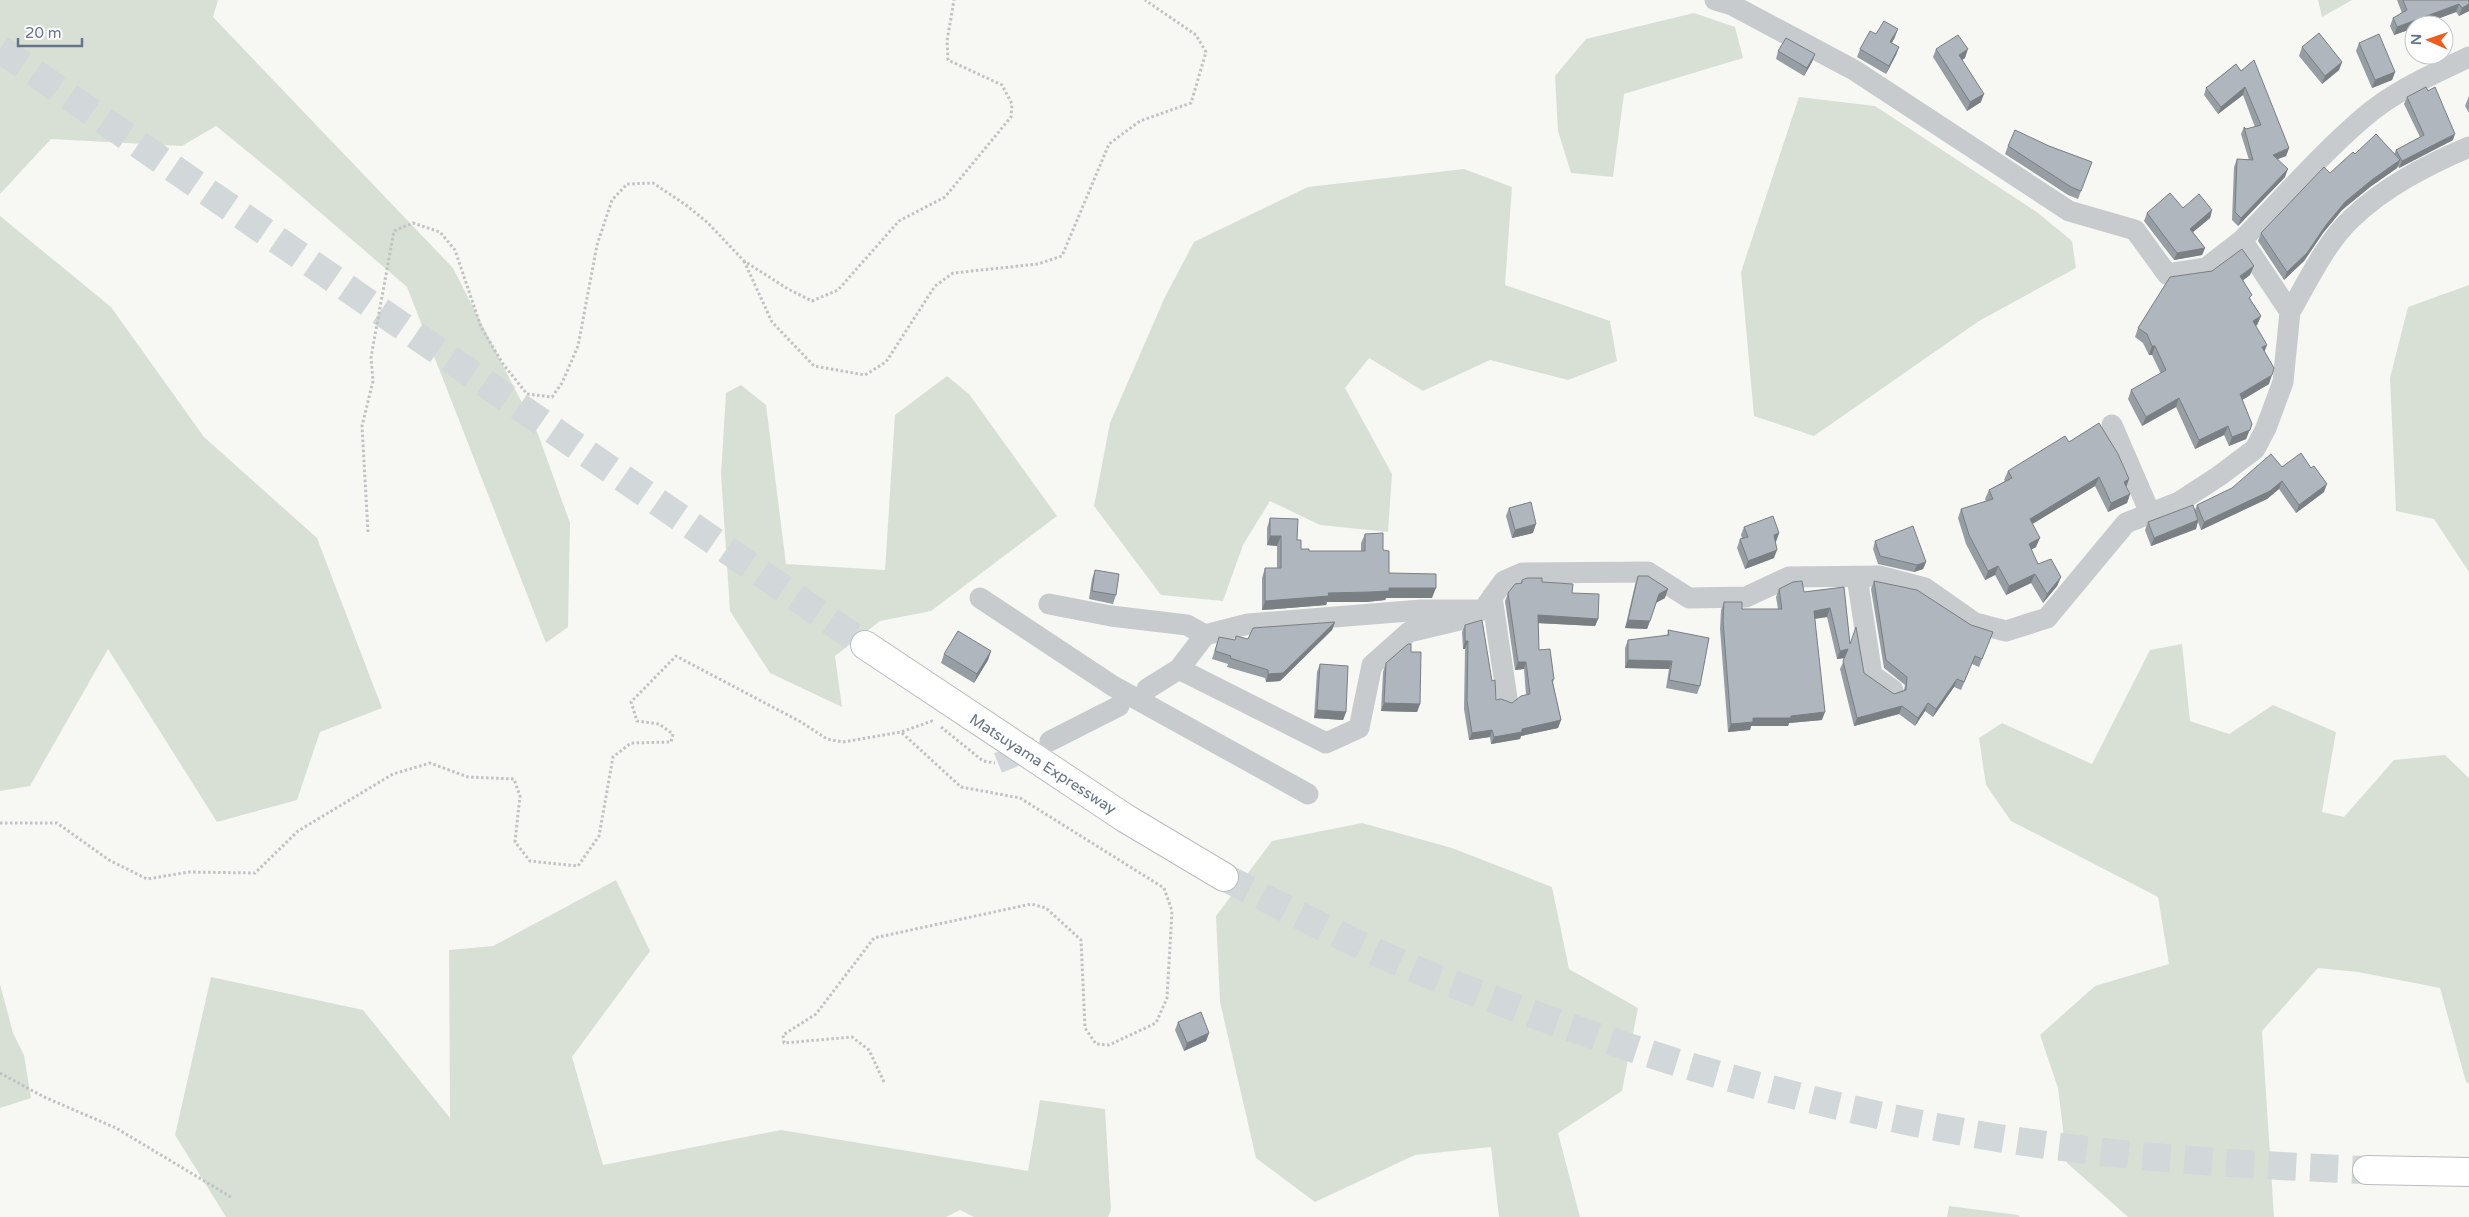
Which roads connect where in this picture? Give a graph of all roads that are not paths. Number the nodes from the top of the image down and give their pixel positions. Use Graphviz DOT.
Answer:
graph roads {
  1 [pos="1715,0"];
  2 [pos="2469,57"];
  3 [pos="2469,147"];
  4 [pos="2242,240"];
  5 [pos="2290,312"];
  6 [pos="2112,425"];
  7 [pos="2150,513"];
  8 [pos="1857,577"];
  9 [pos="980,598"];
  10 [pos="1488,603"];
  11 [pos="1050,604"];
  12 [pos="1205,635"];
  13 [pos="865,645"];
  14 [pos="1179,670"];
  15 [pos="1147,689"];
  16 [pos="1893,690"];
  17 [pos="1507,698"];
  18 [pos="1120,706"];
  19 [pos="1050,741"];
  20 [pos="1308,794"];
  21 [pos="1224,877"];
  22 [pos="2469,1167"];
  23 [pos="2367,1170"];
  24 [pos="2440,1172"];
  25 [pos="2469,1172"];
  1 -- 4 [label="street"];
  2 -- 4 [label="street"];
  3 -- 5 [label="street"];
  4 -- 5 [label="street"];
  5 -- 7 [label="street"];
  6 -- 7 [label="street"];
  7 -- 8 [label="street"];
  8 -- 10 [label="street"];
  8 -- 16 [label="street"];
  9 -- 20 [label="street"];
  10 -- 12 [label="street"];
  10 -- 14 [label="street"];
  10 -- 17 [label="street"];
  11 -- 12 [label="street"];
  12 -- 14 [label="street"];
  13 -- 21 [label="highway, Matsuyama Expressway"];
  14 -- 15 [label="street"];
  18 -- 19 [label="street"];
  22 -- 24 [label="highway"];
  23 -- 24 [label="highway"];
  24 -- 25 [label="highway"];
}
